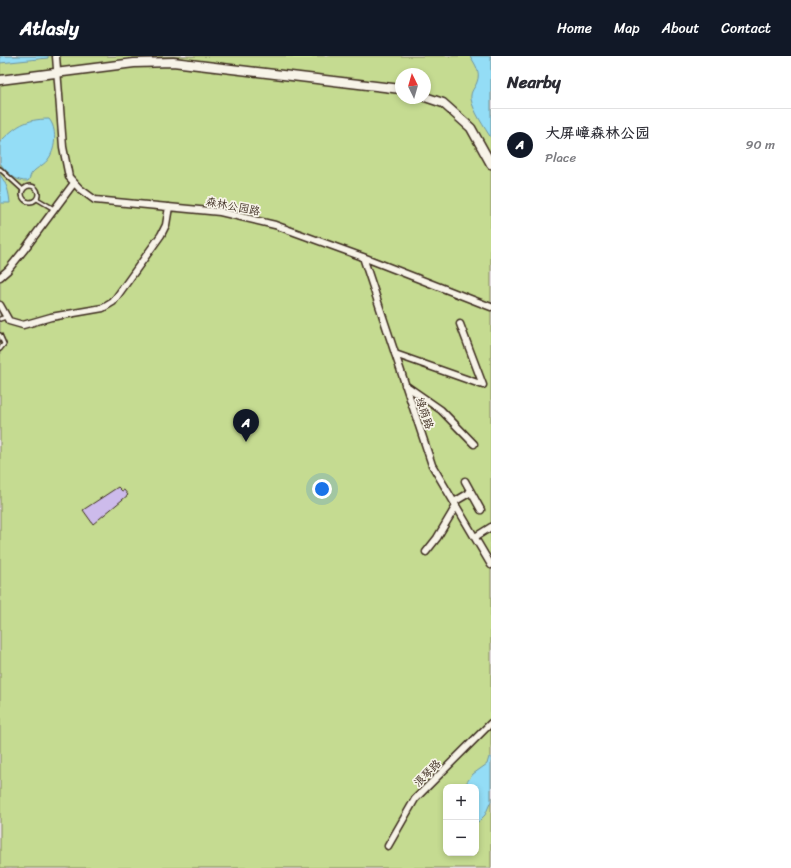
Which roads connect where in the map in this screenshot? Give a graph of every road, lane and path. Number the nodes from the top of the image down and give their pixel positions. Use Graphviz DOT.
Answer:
graph roads {
  1 [pos="56,56"];
  2 [pos="57,74"];
  3 [pos="0,80"];
  4 [pos="395,88"];
  5 [pos="431,99"];
  6 [pos="491,164"];
  7 [pos="0,169"];
  8 [pos="74,183"];
  9 [pos="23,190"];
  10 [pos="37,199"];
  11 [pos="169,207"];
  12 [pos="54,209"];
  13 [pos="363,257"];
  14 [pos="0,278"];
  15 [pos="0,305"];
  16 [pos="491,307"];
  17 [pos="3,318"];
  18 [pos="460,324"];
  19 [pos="0,335"];
  20 [pos="0,348"];
  21 [pos="395,354"];
  22 [pos="406,385"];
  23 [pos="474,444"];
  24 [pos="464,480"];
  25 [pos="471,492"];
  26 [pos="455,504"];
  27 [pos="481,510"];
  28 [pos="491,528"];
  29 [pos="475,537"];
  30 [pos="491,550"];
  31 [pos="426,552"];
  32 [pos="484,554"];
  33 [pos="491,565"];
  34 [pos="491,724"];
  35 [pos="388,846"];
  1 -- 2 [label="street, 森林公园路"];
  2 -- 3 [label="street"];
  2 -- 4 [label="street"];
  2 -- 8 [label="street, 森林公园路"];
  5 -- 6 [label="street"];
  7 -- 9 [label="lane"];
  8 -- 11 [label="street, 森林公园路"];
  8 -- 12 [label="street"];
  9 -- 10 [label="lane"];
  9 -- 10 [label="lane"];
  10 -- 12 [label="lane"];
  11 -- 13 [label="street, 森林公园路"];
  11 -- 17 [label="street"];
  12 -- 14 [label="street"];
  13 -- 16 [label="street, 森林公园路"];
  13 -- 21 [label="street, 绿荫路"];
  15 -- 17 [label="street"];
  18 -- 21 [label="street"];
  19 -- 20 [label="lane"];
  21 -- 22 [label="street, 绿荫路"];
  22 -- 23 [label="street"];
  22 -- 26 [label="street, 绿荫路"];
  24 -- 25 [label="street"];
  25 -- 26 [label="street"];
  25 -- 27 [label="street"];
  26 -- 29 [label="street, 绿荫路"];
  26 -- 31 [label="street"];
  28 -- 29 [label="street"];
  29 -- 32 [label="street, 绿荫路"];
  30 -- 32 [label="street"];
  32 -- 33 [label="street, 绿荫路"];
  34 -- 35 [label="street, 浪琴路"];
}
